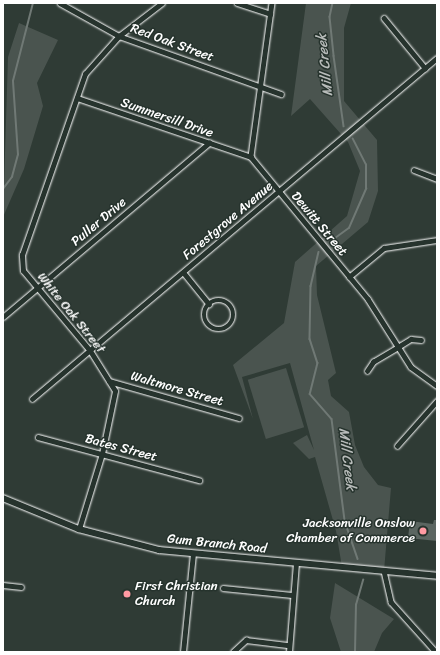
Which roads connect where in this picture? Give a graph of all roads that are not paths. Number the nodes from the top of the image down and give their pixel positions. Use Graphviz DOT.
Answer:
graph roads {
  1 [pos="162,3"];
  2 [pos="237,3"];
  3 [pos="272,3"];
  4 [pos="62,4"];
  5 [pos="270,14"];
  6 [pos="384,18"];
  7 [pos="119,36"];
  8 [pos="437,58"];
  9 [pos="425,68"];
  10 [pos="260,85"];
  11 [pos="281,94"];
  12 [pos="77,98"];
  13 [pos="209,143"];
  14 [pos="251,157"];
  15 [pos="414,170"];
  16 [pos="437,179"];
  17 [pos="278,193"];
  18 [pos="437,240"];
  19 [pos="184,273"];
  20 [pos="349,277"];
  21 [pos="36,290"];
  22 [pos="209,304"];
  23 [pos="3,317"];
  24 [pos="421,340"];
  25 [pos="398,347"];
  26 [pos="90,351"];
  27 [pos="367,371"];
  28 [pos="109,381"];
  29 [pos="437,386"];
  30 [pos="32,399"];
  31 [pos="437,401"];
  32 [pos="239,418"];
  33 [pos="38,437"];
  34 [pos="397,446"];
  35 [pos="102,454"];
  36 [pos="199,480"];
  37 [pos="3,498"];
  38 [pos="79,529"];
  39 [pos="193,554"];
  40 [pos="296,563"];
  41 [pos="384,571"];
  42 [pos="437,576"];
  43 [pos="3,584"];
  44 [pos="21,587"];
  45 [pos="223,588"];
  46 [pos="292,595"];
  47 [pos="288,645"];
  48 [pos="183,652"];
  49 [pos="233,652"];
  50 [pos="289,652"];
  51 [pos="436,652"];
  1 -- 7 [label="street, White Oak Street"];
  2 -- 5 [label="street"];
  3 -- 5 [label="street"];
  4 -- 7 [label="street, Red Oak Street"];
  5 -- 10 [label="street"];
  6 -- 9 [label="street"];
  7 -- 10 [label="street, Red Oak Street"];
  7 -- 12 [label="street, White Oak Street"];
  8 -- 9 [label="street, Forestgrove Avenue"];
  9 -- 17 [label="street, Forestgrove Avenue"];
  10 -- 11 [label="street, Red Oak Street"];
  10 -- 14 [label="street"];
  12 -- 13 [label="street, Summersill Drive"];
  12 -- 21 [label="street, White Oak Street"];
  13 -- 14 [label="street, Summersill Drive"];
  13 -- 21 [label="street, Puller Drive"];
  14 -- 17 [label="street, Dewitt Street"];
  15 -- 16 [label="street"];
  17 -- 19 [label="street, Forestgrove Avenue"];
  17 -- 20 [label="street, Dewitt Street"];
  18 -- 20 [label="street"];
  19 -- 22 [label="street"];
  19 -- 26 [label="street, Forestgrove Avenue"];
  20 -- 25 [label="street, Dewitt Street"];
  21 -- 23 [label="street, Puller Drive"];
  21 -- 26 [label="street, White Oak Street"];
  22 -- 22 [label="street"];
  24 -- 25 [label="street"];
  25 -- 27 [label="street"];
  25 -- 29 [label="street, Dewitt Street"];
  26 -- 28 [label="street, White Oak Street"];
  26 -- 30 [label="street, Forestgrove Avenue"];
  28 -- 32 [label="street, Waltmore Street"];
  28 -- 35 [label="street, White Oak Street"];
  31 -- 34 [label="street"];
  33 -- 35 [label="street, Bates Street"];
  35 -- 36 [label="street, Bates Street"];
  35 -- 38 [label="street, White Oak Street"];
  37 -- 38 [label="main road, Gum Branch Road"];
  38 -- 39 [label="main road, Gum Branch Road"];
  39 -- 40 [label="main road, Gum Branch Road"];
  39 -- 48 [label="street"];
  40 -- 41 [label="main road, Gum Branch Road"];
  40 -- 46 [label="street"];
  41 -- 42 [label="main road, Gum Branch Road"];
  41 -- 51 [label="street"];
  43 -- 44 [label="street"];
  45 -- 46 [label="street"];
  46 -- 47 [label="street"];
  47 -- 49 [label="street"];
  47 -- 50 [label="street"];
}
